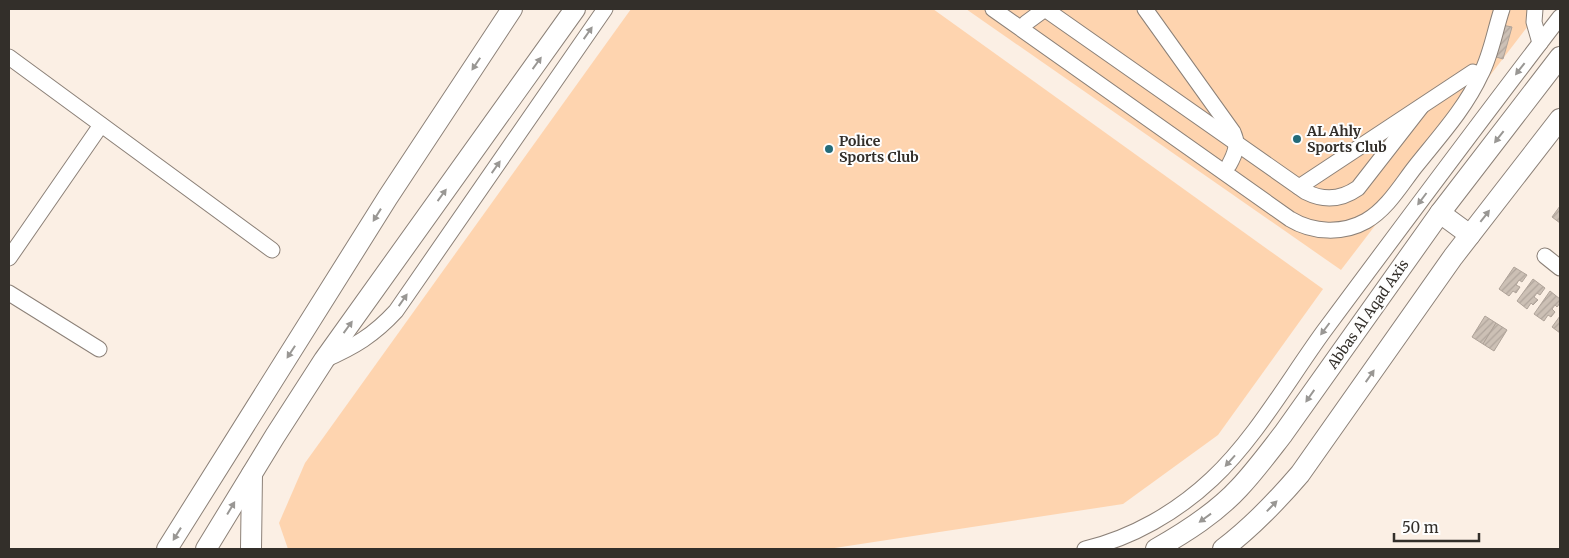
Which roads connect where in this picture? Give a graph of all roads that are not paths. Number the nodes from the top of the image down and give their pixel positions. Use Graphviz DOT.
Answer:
graph roads {
  1 [pos="512,9"];
  2 [pos="576,9"];
  3 [pos="605,9"];
  4 [pos="993,9"];
  5 [pos="1007,9"];
  6 [pos="1045,9"];
  7 [pos="1145,9"];
  8 [pos="1494,9"];
  9 [pos="1502,9"];
  10 [pos="1536,9"];
  11 [pos="1560,17"];
  12 [pos="1026,23"];
  13 [pos="1540,43"];
  14 [pos="9,57"];
  15 [pos="1560,57"];
  16 [pos="1473,72"];
  17 [pos="1421,107"];
  18 [pos="1560,119"];
  19 [pos="101,125"];
  20 [pos="1237,144"];
  21 [pos="1228,166"];
  22 [pos="1299,187"];
  23 [pos="1440,213"];
  24 [pos="1470,235"];
  25 [pos="272,250"];
  26 [pos="1545,256"];
  27 [pos="9,258"];
  28 [pos="1560,268"];
  29 [pos="9,293"];
  30 [pos="99,349"];
  31 [pos="324,360"];
  32 [pos="252,473"];
  33 [pos="167,549"];
  34 [pos="206,549"];
  35 [pos="251,549"];
  36 [pos="1085,549"];
  37 [pos="1156,549"];
  38 [pos="1223,549"];
  1 -- 33 [label="main road, one-way"];
  31 -- 2 [label="main road, one-way"];
  31 -- 3 [label="street, one-way"];
  4 -- 9 [label="street"];
  5 -- 12 [label="street"];
  6 -- 12 [label="street"];
  6 -- 20 [label="street"];
  7 -- 20 [label="street"];
  8 -- 16 [label="street"];
  10 -- 13 [label="street"];
  11 -- 13 [label="street"];
  12 -- 21 [label="street"];
  13 -- 36 [label="street, one-way"];
  14 -- 19 [label="street"];
  15 -- 23 [label="main road, Abbas Al Aqad Axis, one-way"];
  16 -- 17 [label="street"];
  16 -- 21 [label="street"];
  17 -- 22 [label="street"];
  17 -- 22 [label="street"];
  24 -- 18 [label="main road, one-way"];
  19 -- 25 [label="street"];
  19 -- 27 [label="street"];
  20 -- 21 [label="street"];
  20 -- 22 [label="street"];
  23 -- 24 [label="main road"];
  23 -- 37 [label="main road, Abbas Al Aqad Axis, one-way"];
  38 -- 24 [label="main road, one-way"];
  26 -- 28 [label="street"];
  29 -- 30 [label="street"];
  31 -- 32 [label="main road"];
  34 -- 32 [label="main road, one-way"];
  32 -- 35 [label="main road"];
}
